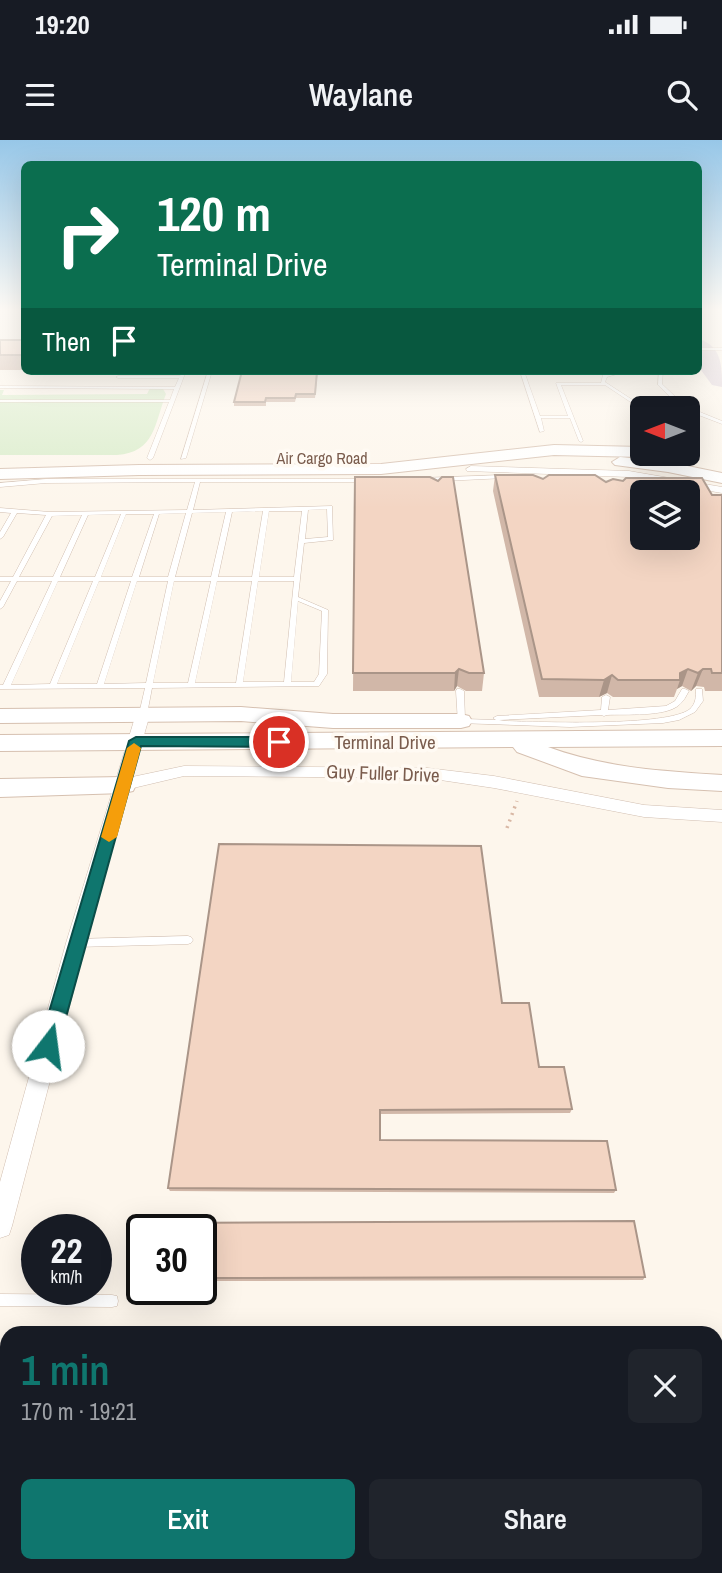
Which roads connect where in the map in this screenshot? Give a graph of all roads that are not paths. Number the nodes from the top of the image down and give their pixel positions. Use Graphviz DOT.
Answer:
graph roads {
  1 [pos="209,375"];
  2 [pos="523,375"];
  3 [pos="610,375"];
  4 [pos="661,375"];
  5 [pos="118,377"];
  6 [pos="181,377"];
  7 [pos="604,384"];
  8 [pos="0,387"];
  9 [pos="177,388"];
  10 [pos="674,396"];
  11 [pos="630,400"];
  12 [pos="0,401"];
  13 [pos="172,401"];
  14 [pos="700,414"];
  15 [pos="538,417"];
  16 [pos="572,417"];
  17 [pos="722,423"];
  18 [pos="542,431"];
  19 [pos="581,441"];
  20 [pos="630,448"];
  21 [pos="630,449"];
  22 [pos="0,458"];
  23 [pos="150,458"];
  24 [pos="183,458"];
  25 [pos="700,461"];
  26 [pos="722,465"];
  27 [pos="471,469"];
  28 [pos="606,472"];
  29 [pos="0,474"];
  30 [pos="378,474"];
  31 [pos="722,478"];
  32 [pos="568,479"];
  33 [pos="416,480"];
  34 [pos="443,480"];
  35 [pos="639,480"];
  36 [pos="198,481"];
  37 [pos="508,482"];
  38 [pos="0,485"];
  39 [pos="722,491"];
  40 [pos="305,509"];
  41 [pos="0,510"];
  42 [pos="266,510"];
  43 [pos="229,511"];
  44 [pos="15,512"];
  45 [pos="157,512"];
  46 [pos="189,512"];
  47 [pos="86,513"];
  48 [pos="124,513"];
  49 [pos="50,514"];
  50 [pos="0,537"];
  51 [pos="301,541"];
  52 [pos="0,579"];
  53 [pos="15,579"];
  54 [pos="56,579"];
  55 [pos="97,579"];
  56 [pos="136,579"];
  57 [pos="171,579"];
  58 [pos="214,579"];
  59 [pos="255,579"];
  60 [pos="296,579"];
  61 [pos="295,598"];
  62 [pos="0,607"];
  63 [pos="149,684"];
  64 [pos="191,684"];
  65 [pos="239,684"];
  66 [pos="286,684"];
  67 [pos="100,685"];
  68 [pos="53,686"];
  69 [pos="3,687"];
  70 [pos="460,691"];
  71 [pos="685,691"];
  72 [pos="699,691"];
  73 [pos="606,697"];
  74 [pos="143,714"];
  75 [pos="604,714"];
  76 [pos="0,716"];
  77 [pos="461,721"];
  78 [pos="383,731"];
  79 [pos="722,738"];
  80 [pos="136,741"];
  81 [pos="510,741"];
  82 [pos="0,743"];
  83 [pos="722,783"];
  84 [pos="124,785"];
  85 [pos="0,788"];
  86 [pos="722,816"];
  87 [pos="188,940"];
  88 [pos="76,943"];
  89 [pos="0,1226"];
  90 [pos="0,1300"];
  91 [pos="113,1301"];
  1 -- 24 [label="lane"];
  2 -- 15 [label="lane"];
  3 -- 7 [label="lane"];
  4 -- 10 [label="lane"];
  5 -- 6 [label="lane"];
  6 -- 9 [label="lane"];
  7 -- 11 [label="lane"];
  7 -- 16 [label="lane"];
  8 -- 9 [label="lane"];
  9 -- 13 [label="lane"];
  12 -- 13 [label="lane"];
  13 -- 23 [label="lane"];
  14 -- 17 [label="lane"];
  15 -- 16 [label="lane"];
  15 -- 18 [label="lane"];
  16 -- 19 [label="lane"];
  19 -- 20 [label="main road, Air Cargo Road"];
  19 -- 24 [label="main road, Air Cargo Road"];
  21 -- 30 [label="main road"];
  22 -- 23 [label="main road, Air Cargo Road"];
  23 -- 24 [label="main road, Air Cargo Road"];
  25 -- 26 [label="main road"];
  27 -- 28 [label="street"];
  27 -- 30 [label="main road"];
  27 -- 31 [label="main road"];
  28 -- 35 [label="lane"];
  28 -- 39 [label="street"];
  29 -- 30 [label="main road"];
  30 -- 36 [label="lane"];
  32 -- 34 [label="lane"];
  33 -- 34 [label="lane"];
  34 -- 37 [label="lane"];
  36 -- 38 [label="lane"];
  36 -- 46 [label="lane"];
  40 -- 42 [label="lane"];
  40 -- 51 [label="lane"];
  40 -- 51 [label="lane"];
  41 -- 44 [label="lane"];
  42 -- 43 [label="lane"];
  42 -- 59 [label="lane"];
  43 -- 46 [label="lane"];
  43 -- 58 [label="lane"];
  44 -- 49 [label="lane"];
  44 -- 50 [label="lane"];
  45 -- 46 [label="lane"];
  45 -- 48 [label="lane"];
  45 -- 56 [label="lane"];
  46 -- 57 [label="lane"];
  47 -- 48 [label="lane"];
  47 -- 49 [label="lane"];
  47 -- 54 [label="lane"];
  48 -- 55 [label="lane"];
  49 -- 53 [label="lane"];
  51 -- 60 [label="lane"];
  52 -- 53 [label="lane"];
  53 -- 54 [label="lane"];
  53 -- 62 [label="lane"];
  54 -- 55 [label="lane"];
  54 -- 69 [label="lane"];
  55 -- 56 [label="lane"];
  55 -- 68 [label="lane"];
  56 -- 57 [label="lane"];
  56 -- 67 [label="lane"];
  57 -- 58 [label="lane"];
  57 -- 63 [label="lane"];
  58 -- 59 [label="lane"];
  58 -- 64 [label="lane"];
  59 -- 60 [label="lane"];
  59 -- 65 [label="lane"];
  60 -- 61 [label="lane"];
  61 -- 66 [label="lane"];
  61 -- 66 [label="lane"];
  63 -- 64 [label="lane"];
  63 -- 67 [label="lane"];
  63 -- 74 [label="lane"];
  64 -- 65 [label="lane"];
  65 -- 66 [label="lane"];
  67 -- 68 [label="lane"];
  68 -- 69 [label="lane"];
  70 -- 77 [label="lane"];
  71 -- 75 [label="lane"];
  72 -- 77 [label="lane"];
  73 -- 75 [label="lane"];
  74 -- 76 [label="main road"];
  74 -- 78 [label="main road"];
  74 -- 80 [label="street"];
  75 -- 77 [label="lane"];
  77 -- 78 [label="main road"];
  78 -- 80 [label="main road, Terminal Drive"];
  78 -- 81 [label="main road, Terminal Drive"];
  79 -- 81 [label="main road"];
  80 -- 82 [label="main road, Terminal Drive"];
  80 -- 84 [label="street"];
  81 -- 83 [label="main road, Terminal Drive"];
  84 -- 85 [label="main road, Guy Fuller Drive"];
  84 -- 86 [label="street, Guy Fuller Drive"];
  84 -- 88 [label="street"];
  87 -- 88 [label="lane"];
  88 -- 89 [label="street"];
  90 -- 91 [label="lane"];
}
